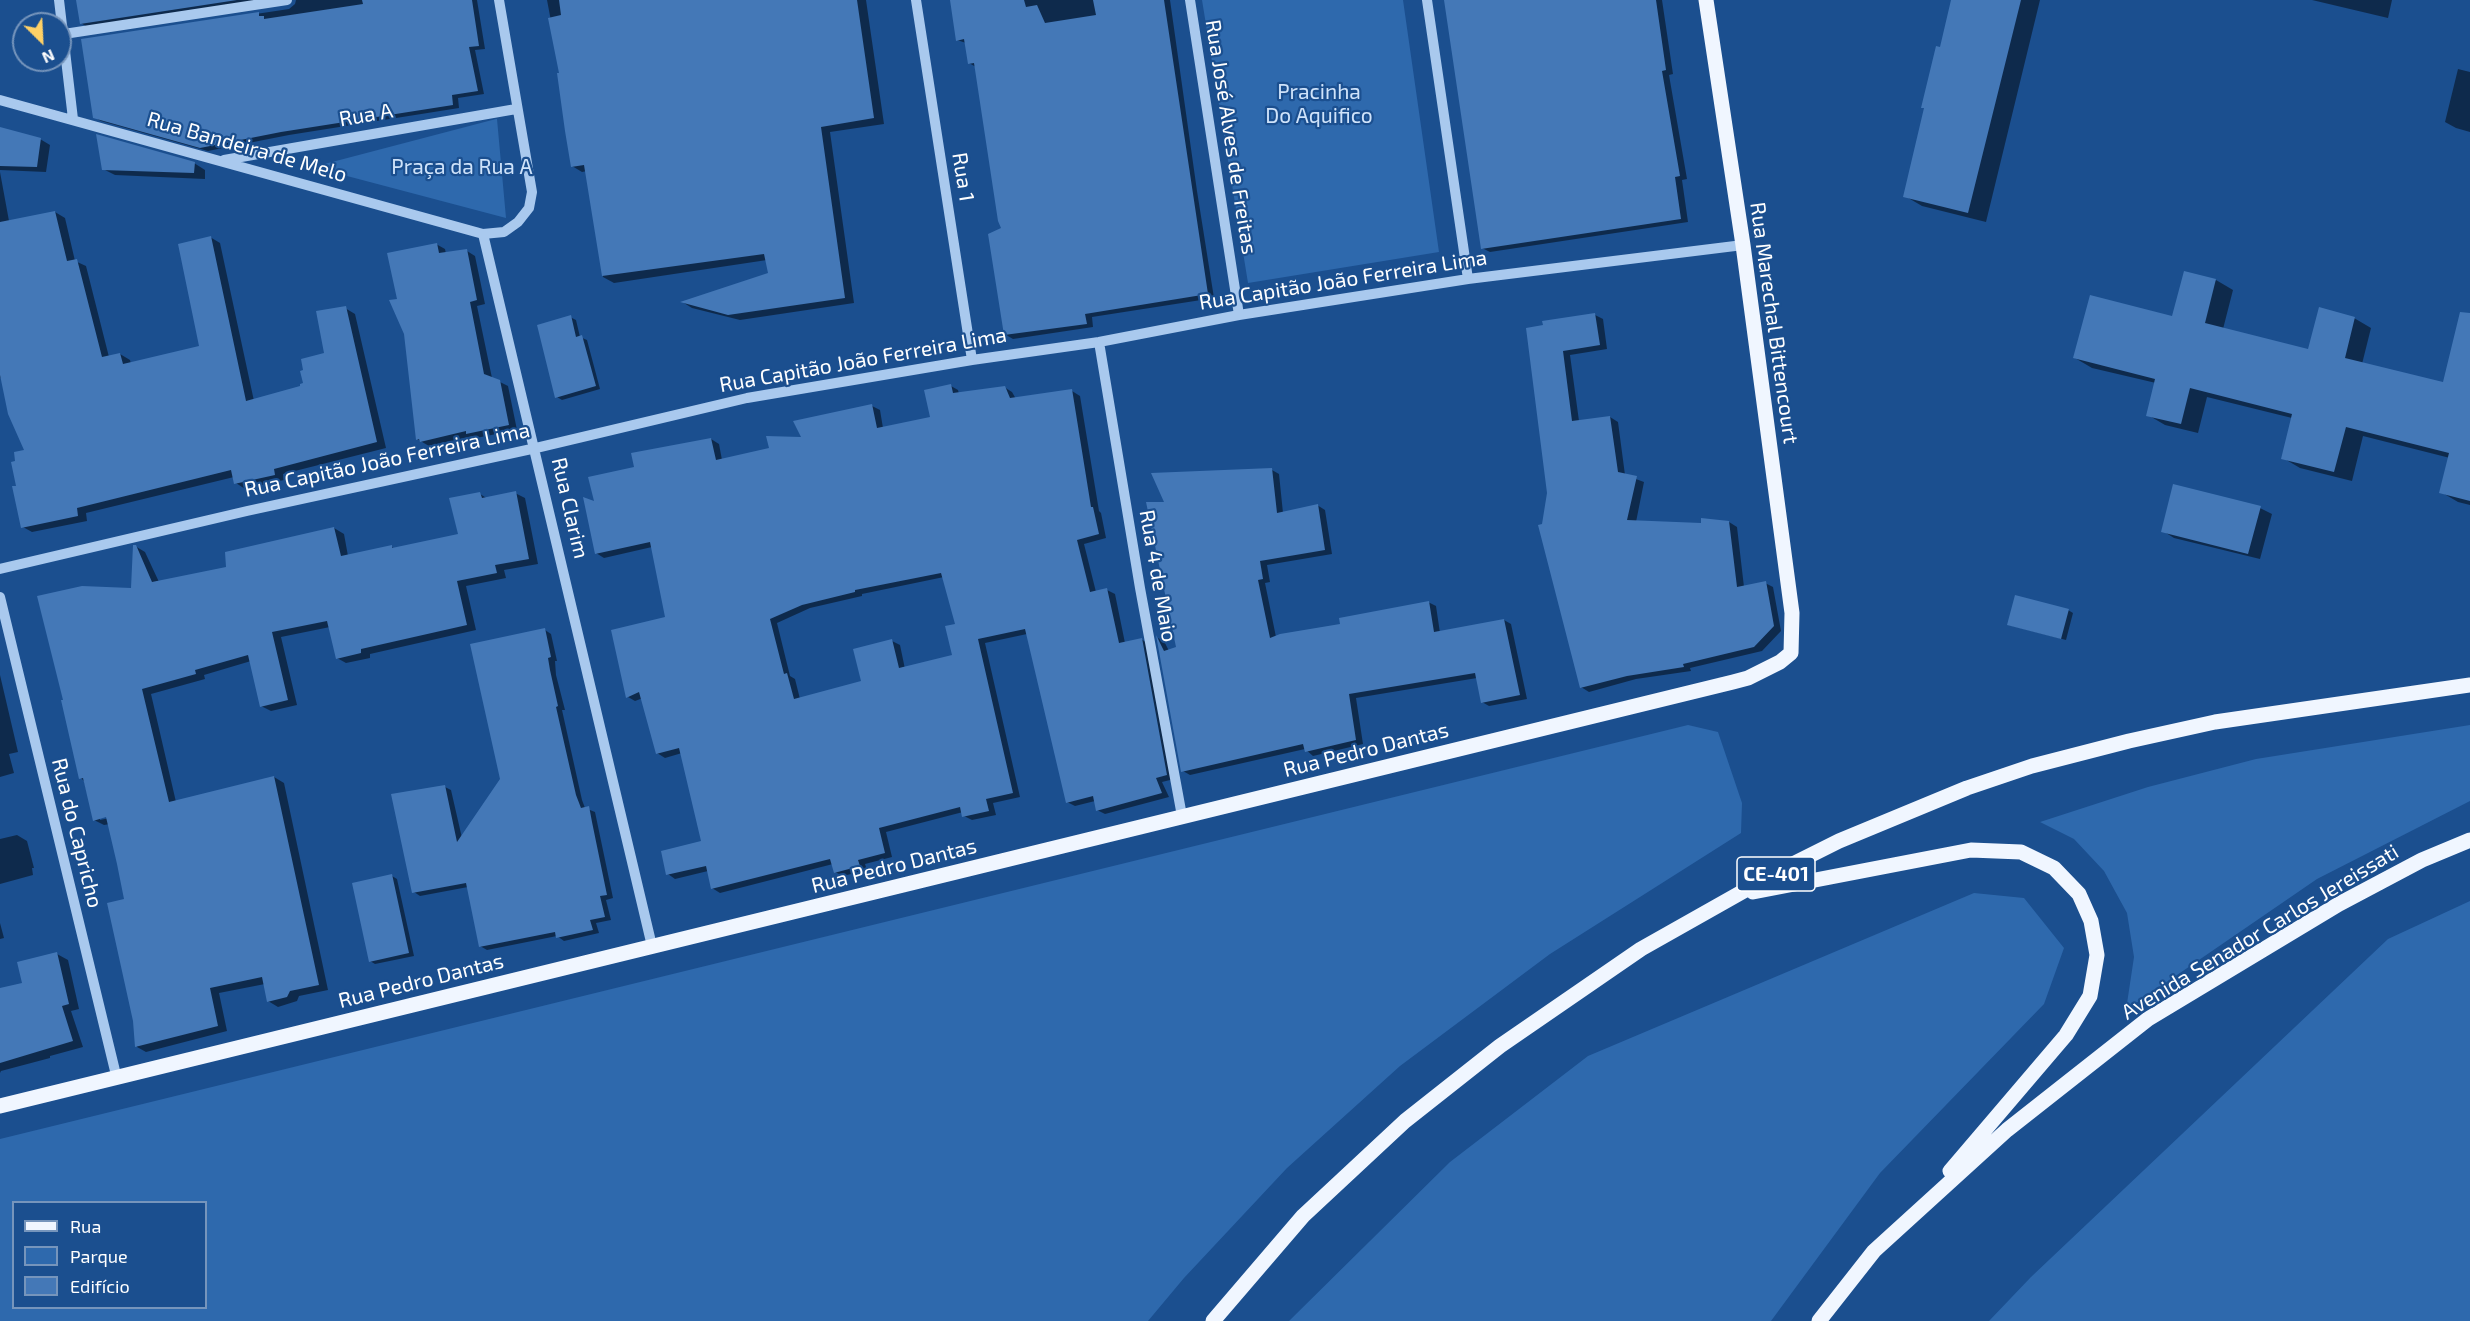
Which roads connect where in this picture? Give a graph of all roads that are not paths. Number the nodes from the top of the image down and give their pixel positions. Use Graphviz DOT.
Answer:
graph roads {
  1 [pos="287,0"];
  2 [pos="499,0"];
  3 [pos="916,0"];
  4 [pos="1190,0"];
  5 [pos="1427,0"];
  6 [pos="1706,0"];
  7 [pos="72,33"];
  8 [pos="68,72"];
  9 [pos="0,100"];
  10 [pos="516,109"];
  11 [pos="73,119"];
  12 [pos="222,160"];
  13 [pos="483,234"];
  14 [pos="1743,245"];
  15 [pos="1468,279"];
  16 [pos="1239,315"];
  17 [pos="1099,342"];
  18 [pos="972,360"];
  19 [pos="536,448"];
  20 [pos="0,569"];
  21 [pos="0,597"];
  22 [pos="1791,652"];
  23 [pos="2470,685"];
  24 [pos="1182,816"];
  25 [pos="2470,840"];
  26 [pos="1740,895"];
  27 [pos="652,946"];
  28 [pos="117,1079"];
  29 [pos="0,1107"];
  30 [pos="1874,1251"];
  31 [pos="1213,1321"];
  32 [pos="1819,1321"];
  1 -- 7 [label="street"];
  2 -- 10 [label="street"];
  3 -- 18 [label="street, Rua 1"];
  4 -- 16 [label="street, Rua José Alves de Freitas"];
  5 -- 15 [label="street"];
  6 -- 14 [label="main road, Rua Marechal Bittencourt"];
  8 -- 11 [label="street"];
  9 -- 11 [label="street, Rua Bandeira de Melo"];
  10 -- 12 [label="street, Rua A"];
  10 -- 13 [label="street"];
  11 -- 12 [label="street, Rua Bandeira de Melo"];
  12 -- 13 [label="street, Rua Bandeira de Melo"];
  13 -- 19 [label="street, Rua Clarim"];
  14 -- 15 [label="street, Rua Capitão João Ferreira Lima"];
  14 -- 22 [label="main road, Rua Marechal Bittencourt"];
  15 -- 16 [label="street, Rua Capitão João Ferreira Lima"];
  16 -- 17 [label="street, Rua Capitão João Ferreira Lima"];
  17 -- 18 [label="street, Rua Capitão João Ferreira Lima"];
  17 -- 24 [label="street, Rua 4 de Maio"];
  18 -- 19 [label="street, Rua Capitão João Ferreira Lima"];
  19 -- 20 [label="street, Rua Capitão João Ferreira Lima"];
  19 -- 27 [label="street, Rua Clarim"];
  21 -- 28 [label="street, Rua do Capricho"];
  22 -- 24 [label="main road, Rua Pedro Dantas"];
  23 -- 26 [label="main road, CE-401"];
  24 -- 27 [label="main road, Rua Pedro Dantas"];
  25 -- 30 [label="main road, Avenida Senador Carlos Jereissati"];
  26 -- 30 [label="main road"];
  26 -- 31 [label="main road, CE-401"];
  27 -- 28 [label="main road, Rua Pedro Dantas"];
  28 -- 29 [label="main road, Rua Pedro Dantas"];
  30 -- 32 [label="main road, Avenida Senador Carlos Jereissati"];
}
